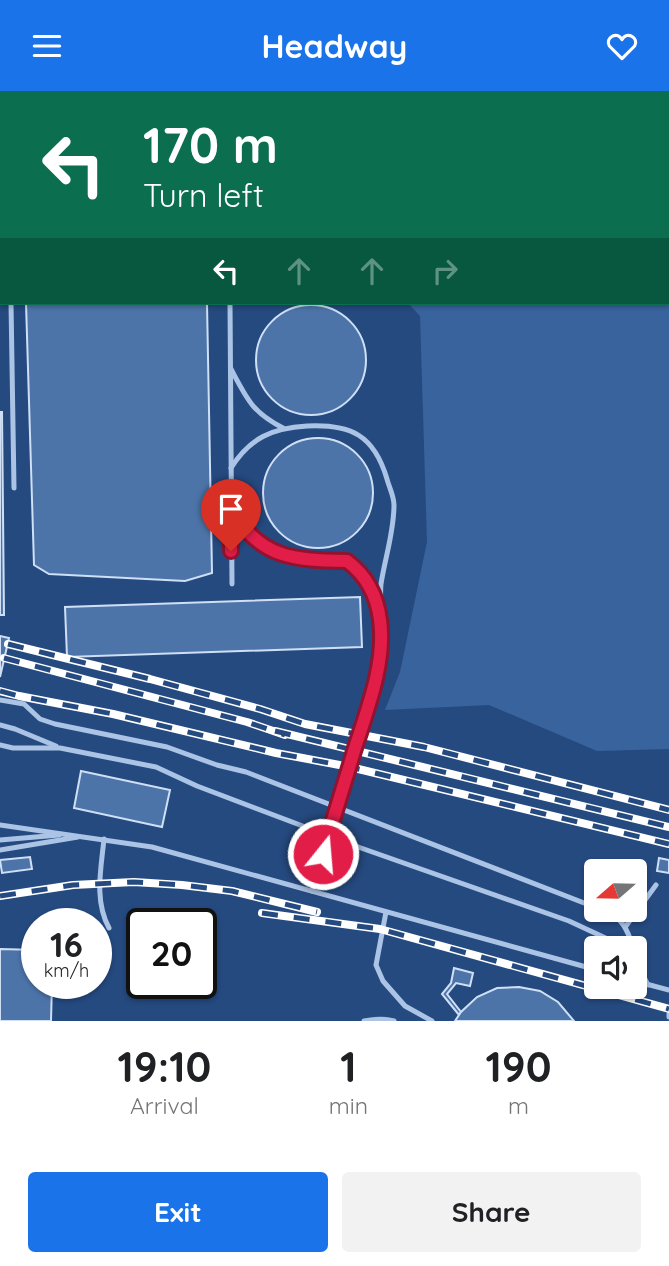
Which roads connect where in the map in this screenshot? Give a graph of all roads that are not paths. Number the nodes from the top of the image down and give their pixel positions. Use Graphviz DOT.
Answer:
graph roads {
  1 [pos="11,305"];
  2 [pos="230,305"];
  3 [pos="230,367"];
  4 [pos="283,428"];
  5 [pos="231,468"];
  6 [pos="14,488"];
  7 [pos="231,509"];
  8 [pos="232,584"];
  9 [pos="380,620"];
  10 [pos="0,700"];
  11 [pos="0,725"];
  12 [pos="0,745"];
  13 [pos="60,748"];
  14 [pos="337,807"];
  15 [pos="0,825"];
  16 [pos="69,834"];
  17 [pos="329,835"];
  18 [pos="85,837"];
  19 [pos="104,839"];
  20 [pos="0,840"];
  21 [pos="0,850"];
  22 [pos="656,885"];
  23 [pos="312,891"];
  24 [pos="584,903"];
  25 [pos="102,908"];
  26 [pos="386,912"];
  27 [pos="621,922"];
  28 [pos="626,926"];
  29 [pos="601,936"];
  30 [pos="629,936"];
  31 [pos="584,966"];
  32 [pos="648,985"];
  33 [pos="669,991"];
  34 [pos="364,1021"];
  35 [pos="394,1021"];
  36 [pos="432,1021"];
  1 -- 6 [label="lane"];
  2 -- 3 [label="lane"];
  3 -- 4 [label="lane"];
  3 -- 5 [label="lane"];
  4 -- 5 [label="lane"];
  4 -- 9 [label="lane"];
  5 -- 7 [label="lane"];
  7 -- 8 [label="lane"];
  7 -- 9 [label="lane"];
  9 -- 14 [label="lane"];
  10 -- 14 [label="lane"];
  11 -- 13 [label="lane"];
  12 -- 13 [label="lane"];
  13 -- 17 [label="lane"];
  14 -- 17 [label="lane"];
  14 -- 24 [label="lane"];
  15 -- 16 [label="lane"];
  16 -- 18 [label="lane"];
  16 -- 20 [label="lane"];
  17 -- 23 [label="lane"];
  17 -- 29 [label="lane"];
  18 -- 19 [label="lane"];
  18 -- 21 [label="lane"];
  19 -- 23 [label="lane"];
  19 -- 25 [label="lane"];
  22 -- 28 [label="lane"];
  23 -- 26 [label="lane"];
  26 -- 31 [label="lane"];
  26 -- 36 [label="lane"];
  27 -- 28 [label="lane"];
  28 -- 30 [label="lane"];
  32 -- 33 [label="lane"];
  34 -- 35 [label="lane"];
}
